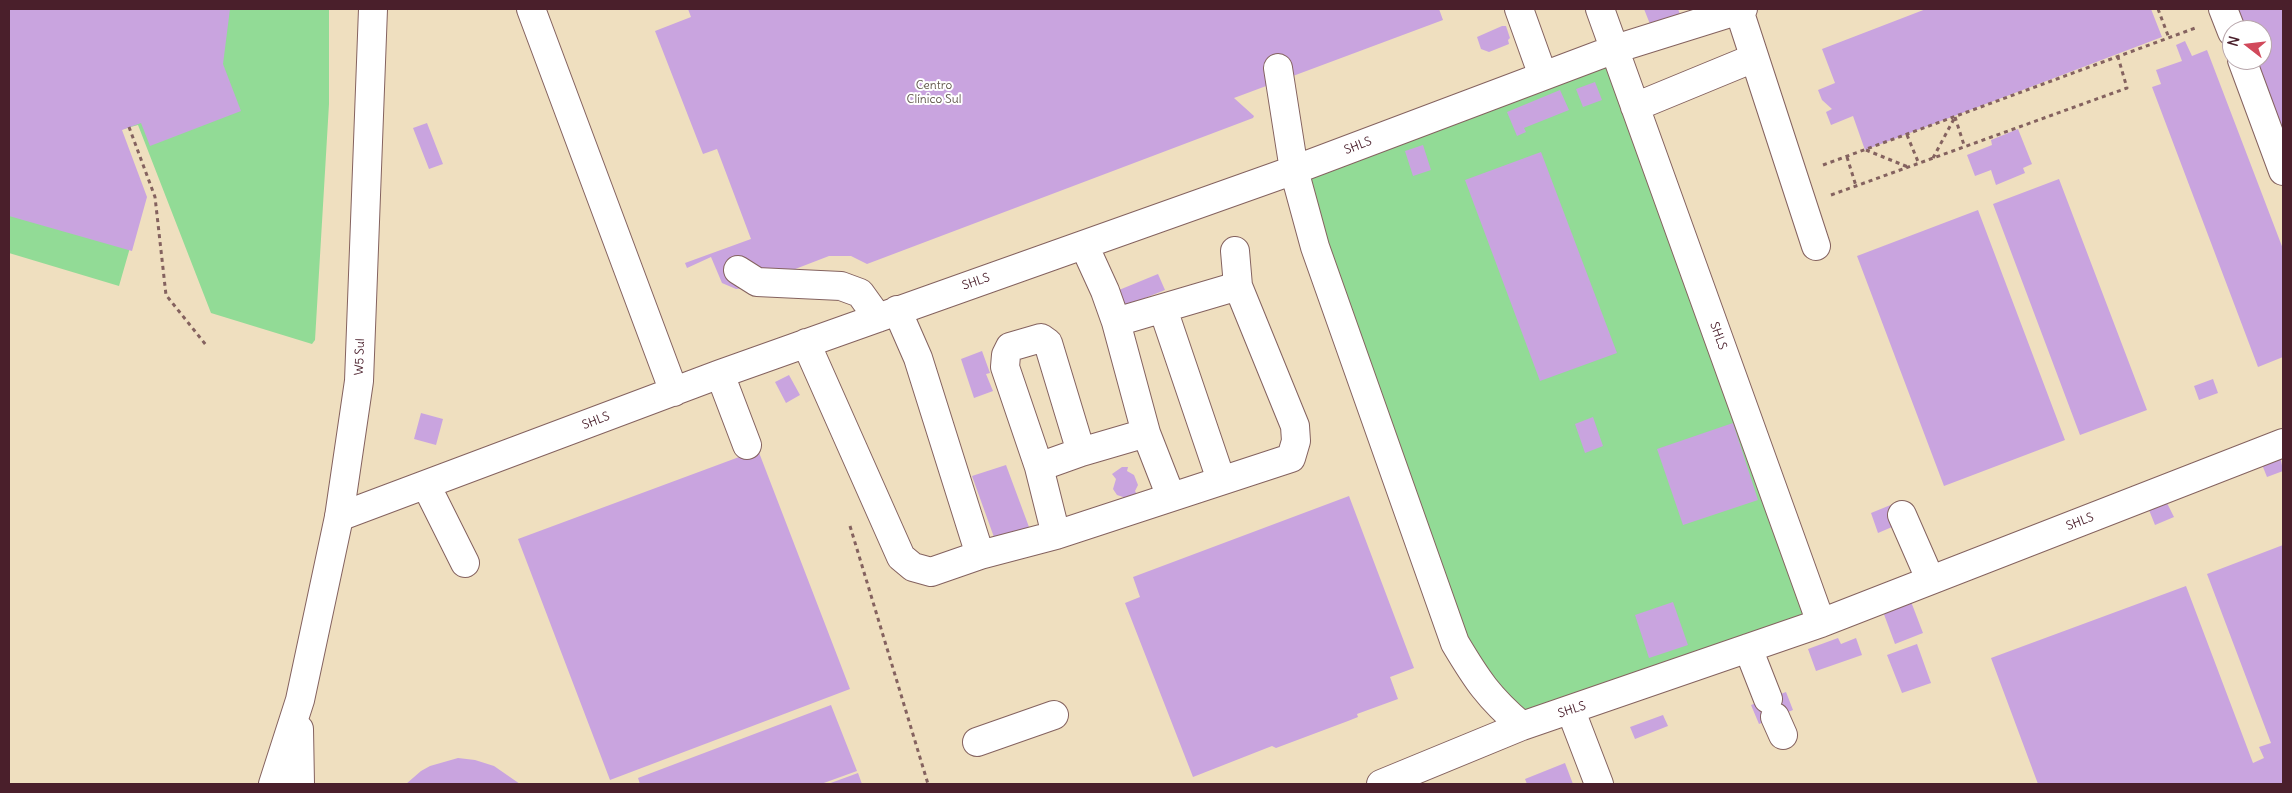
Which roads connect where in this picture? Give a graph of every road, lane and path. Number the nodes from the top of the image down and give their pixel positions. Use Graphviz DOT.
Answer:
graph roads {
  1 [pos="373,9"];
  2 [pos="530,9"];
  3 [pos="1519,9"];
  4 [pos="1600,9"];
  5 [pos="1741,9"];
  6 [pos="2158,9"];
  7 [pos="2227,19"];
  8 [pos="2169,38"];
  9 [pos="1614,49"];
  10 [pos="2118,57"];
  11 [pos="1754,58"];
  12 [pos="1278,68"];
  13 [pos="2246,70"];
  14 [pos="1543,76"];
  15 [pos="1636,107"];
  16 [pos="1955,117"];
  17 [pos="129,127"];
  18 [pos="1907,135"];
  19 [pos="1964,145"];
  20 [pos="1866,150"];
  21 [pos="1847,157"];
  22 [pos="1932,159"];
  23 [pos="1919,164"];
  24 [pos="1909,168"];
  25 [pos="1294,170"];
  26 [pos="2283,171"];
  27 [pos="1793,175"];
  28 [pos="1856,186"];
  29 [pos="1802,205"];
  30 [pos="1084,245"];
  31 [pos="1816,246"];
  32 [pos="1235,251"];
  33 [pos="738,270"];
  34 [pos="1238,286"];
  35 [pos="1163,309"];
  36 [pos="888,314"];
  37 [pos="1116,322"];
  38 [pos="806,343"];
  39 [pos="206,344"];
  40 [pos="720,374"];
  41 [pos="674,392"];
  42 [pos="1146,433"];
  43 [pos="2283,443"];
  44 [pos="747,445"];
  45 [pos="1080,452"];
  46 [pos="1039,467"];
  47 [pos="1221,480"];
  48 [pos="426,485"];
  49 [pos="1171,496"];
  50 [pos="1902,515"];
  51 [pos="339,517"];
  52 [pos="848,518"];
  53 [pos="1056,535"];
  54 [pos="980,555"];
  55 [pos="465,562"];
  56 [pos="1930,579"];
  57 [pos="1821,623"];
  58 [pos="1748,648"];
  59 [pos="300,700"];
  60 [pos="1571,711"];
  61 [pos="1054,715"];
  62 [pos="1775,717"];
  63 [pos="1522,726"];
  64 [pos="977,742"];
  65 [pos="273,784"];
  66 [pos="300,784"];
  67 [pos="928,784"];
  68 [pos="1381,784"];
  69 [pos="1599,784"];
  1 -- 51 [label="street, W5 Sul"];
  2 -- 41 [label="street"];
  3 -- 14 [label="street"];
  4 -- 9 [label="street, SHLS"];
  5 -- 9 [label="street"];
  5 -- 11 [label="street"];
  6 -- 8 [label="path"];
  7 -- 8 [label="path"];
  8 -- 10 [label="path"];
  9 -- 14 [label="street, SHLS"];
  9 -- 15 [label="street, SHLS"];
  10 -- 16 [label="path"];
  10 -- 19 [label="path"];
  11 -- 15 [label="street"];
  11 -- 27 [label="street"];
  12 -- 25 [label="street"];
  13 -- 26 [label="street"];
  14 -- 25 [label="street, SHLS"];
  15 -- 57 [label="street, SHLS"];
  16 -- 18 [label="path"];
  16 -- 19 [label="path"];
  16 -- 22 [label="path"];
  17 -- 39 [label="path"];
  18 -- 20 [label="path"];
  18 -- 23 [label="path"];
  19 -- 22 [label="path"];
  20 -- 21 [label="path"];
  20 -- 24 [label="path"];
  21 -- 27 [label="path"];
  21 -- 28 [label="path"];
  22 -- 23 [label="path"];
  23 -- 24 [label="path"];
  24 -- 28 [label="path"];
  25 -- 30 [label="street, SHLS"];
  25 -- 63 [label="street"];
  27 -- 29 [label="street"];
  28 -- 29 [label="path"];
  29 -- 31 [label="street"];
  30 -- 36 [label="street, SHLS"];
  30 -- 37 [label="street"];
  32 -- 34 [label="street"];
  33 -- 36 [label="street"];
  34 -- 35 [label="street"];
  34 -- 47 [label="street"];
  35 -- 37 [label="street"];
  35 -- 47 [label="street"];
  36 -- 38 [label="street, SHLS"];
  36 -- 54 [label="street"];
  37 -- 42 [label="street"];
  38 -- 40 [label="street, SHLS"];
  38 -- 54 [label="street"];
  40 -- 41 [label="street, SHLS"];
  40 -- 44 [label="street"];
  41 -- 48 [label="street, SHLS"];
  42 -- 45 [label="street"];
  42 -- 49 [label="street"];
  43 -- 56 [label="street, SHLS"];
  45 -- 46 [label="street"];
  45 -- 46 [label="street"];
  46 -- 53 [label="street"];
  47 -- 49 [label="street"];
  48 -- 51 [label="street, SHLS"];
  48 -- 55 [label="street"];
  49 -- 53 [label="street"];
  50 -- 56 [label="street"];
  51 -- 59 [label="street, W5 Sul"];
  52 -- 67 [label="path"];
  53 -- 54 [label="street"];
  56 -- 57 [label="street, SHLS"];
  57 -- 58 [label="street, SHLS"];
  58 -- 60 [label="street, SHLS"];
  58 -- 62 [label="street"];
  59 -- 65 [label="street, W5 Sul"];
  59 -- 66 [label="street, W5 Sul"];
  60 -- 63 [label="street, SHLS"];
  60 -- 69 [label="street"];
  61 -- 64 [label="street"];
  63 -- 68 [label="street, SHLS"];
}
